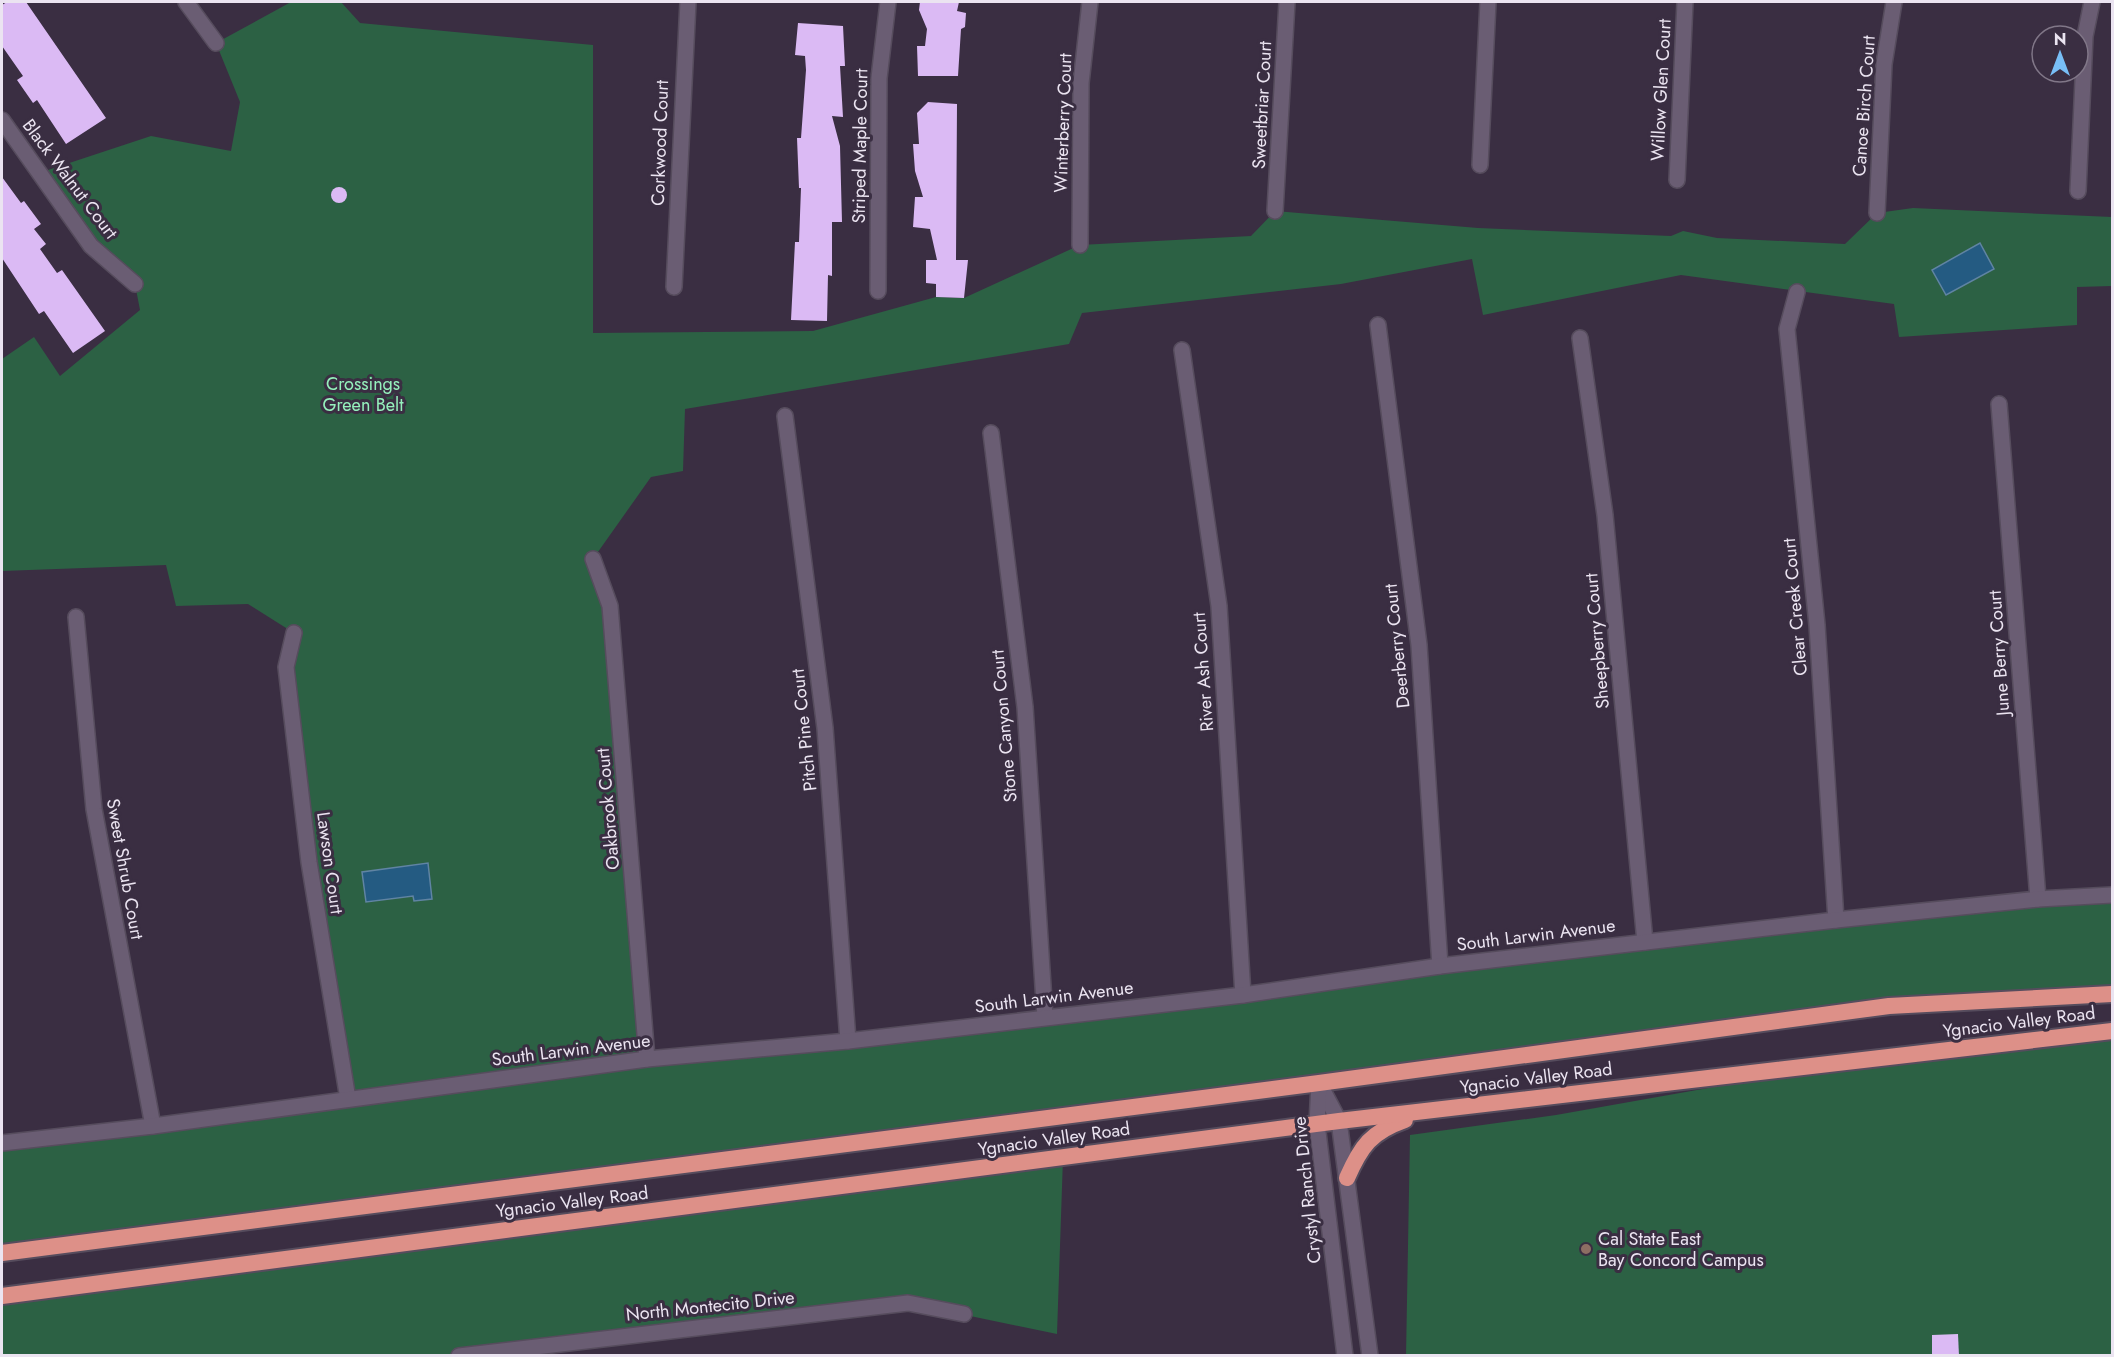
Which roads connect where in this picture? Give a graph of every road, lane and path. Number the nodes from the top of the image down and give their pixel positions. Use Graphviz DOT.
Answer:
graph roads {
  1 [pos="186,2"];
  2 [pos="688,2"];
  3 [pos="888,2"];
  4 [pos="1090,2"];
  5 [pos="1287,2"];
  6 [pos="1488,2"];
  7 [pos="1685,2"];
  8 [pos="1894,2"];
  9 [pos="2092,2"];
  10 [pos="216,43"];
  11 [pos="2,120"];
  12 [pos="1480,165"];
  13 [pos="1677,180"];
  14 [pos="2078,191"];
  15 [pos="1275,210"];
  16 [pos="1877,213"];
  17 [pos="1080,245"];
  18 [pos="135,284"];
  19 [pos="674,287"];
  20 [pos="878,291"];
  21 [pos="1797,292"];
  22 [pos="1378,325"];
  23 [pos="1580,338"];
  24 [pos="1182,350"];
  25 [pos="1999,404"];
  26 [pos="785,416"];
  27 [pos="991,433"];
  28 [pos="593,559"];
  29 [pos="76,617"];
  30 [pos="294,633"];
  31 [pos="2112,895"];
  32 [pos="2038,899"];
  33 [pos="1836,920"];
  34 [pos="1645,942"];
  35 [pos="1440,966"];
  36 [pos="2112,994"];
  37 [pos="1243,995"];
  38 [pos="1045,1017"];
  39 [pos="2112,1031"];
  40 [pos="848,1041"];
  41 [pos="647,1059"];
  42 [pos="1319,1083"];
  43 [pos="348,1099"];
  44 [pos="1436,1109"];
  45 [pos="1339,1120"];
  46 [pos="1317,1124"];
  47 [pos="153,1126"];
  48 [pos="2,1143"];
  49 [pos="1347,1178"];
  50 [pos="2,1253"];
  51 [pos="2,1296"];
  52 [pos="964,1314"];
  53 [pos="543,1350"];
  54 [pos="459,1356"];
  55 [pos="1345,1356"];
  56 [pos="1370,1356"];
  1 -- 10 [label="street"];
  2 -- 19 [label="street, Corkwood Court"];
  3 -- 20 [label="street, Striped Maple Court"];
  4 -- 17 [label="street, Winterberry Court"];
  5 -- 15 [label="street, Sweetbriar Court"];
  6 -- 12 [label="street"];
  7 -- 13 [label="street, Willow Glen Court"];
  8 -- 16 [label="street, Canoe Birch Court"];
  9 -- 14 [label="street"];
  11 -- 18 [label="street, Black Walnut Court"];
  21 -- 33 [label="street, Clear Creek Court"];
  22 -- 35 [label="street, Deerberry Court"];
  23 -- 34 [label="street, Sheepberry Court"];
  24 -- 37 [label="street, River Ash Court"];
  25 -- 32 [label="street, June Berry Court"];
  26 -- 40 [label="street, Pitch Pine Court"];
  27 -- 38 [label="street, Stone Canyon Court"];
  28 -- 41 [label="street, Oakbrook Court"];
  29 -- 47 [label="street, Sweet Shrub Court"];
  30 -- 43 [label="street, Lawson Court"];
  31 -- 32 [label="street, South Larwin Avenue"];
  32 -- 33 [label="street, South Larwin Avenue"];
  33 -- 34 [label="street, South Larwin Avenue"];
  34 -- 35 [label="street, South Larwin Avenue"];
  35 -- 37 [label="street, South Larwin Avenue"];
  36 -- 42 [label="highway, Ygnacio Valley Road"];
  37 -- 38 [label="street, South Larwin Avenue"];
  38 -- 40 [label="street, South Larwin Avenue"];
  39 -- 44 [label="highway, Ygnacio Valley Road"];
  40 -- 41 [label="street, South Larwin Avenue"];
  41 -- 43 [label="street, South Larwin Avenue"];
  42 -- 45 [label="street, Crystyl Ranch Drive"];
  42 -- 46 [label="street, Crystyl Ranch Drive"];
  42 -- 50 [label="highway, Ygnacio Valley Road"];
  43 -- 47 [label="street, South Larwin Avenue"];
  44 -- 45 [label="highway, Ygnacio Valley Road"];
  44 -- 49 [label="highway"];
  45 -- 46 [label="highway, Ygnacio Valley Road"];
  45 -- 49 [label="street, Crystyl Ranch Drive"];
  46 -- 51 [label="highway, Ygnacio Valley Road"];
  46 -- 55 [label="street, Crystyl Ranch Drive"];
  47 -- 48 [label="street, South Larwin Avenue"];
  49 -- 56 [label="street, Crystyl Ranch Drive"];
  52 -- 53 [label="street, North Montecito Drive"];
  53 -- 54 [label="street, North Montecito Drive"];
}
